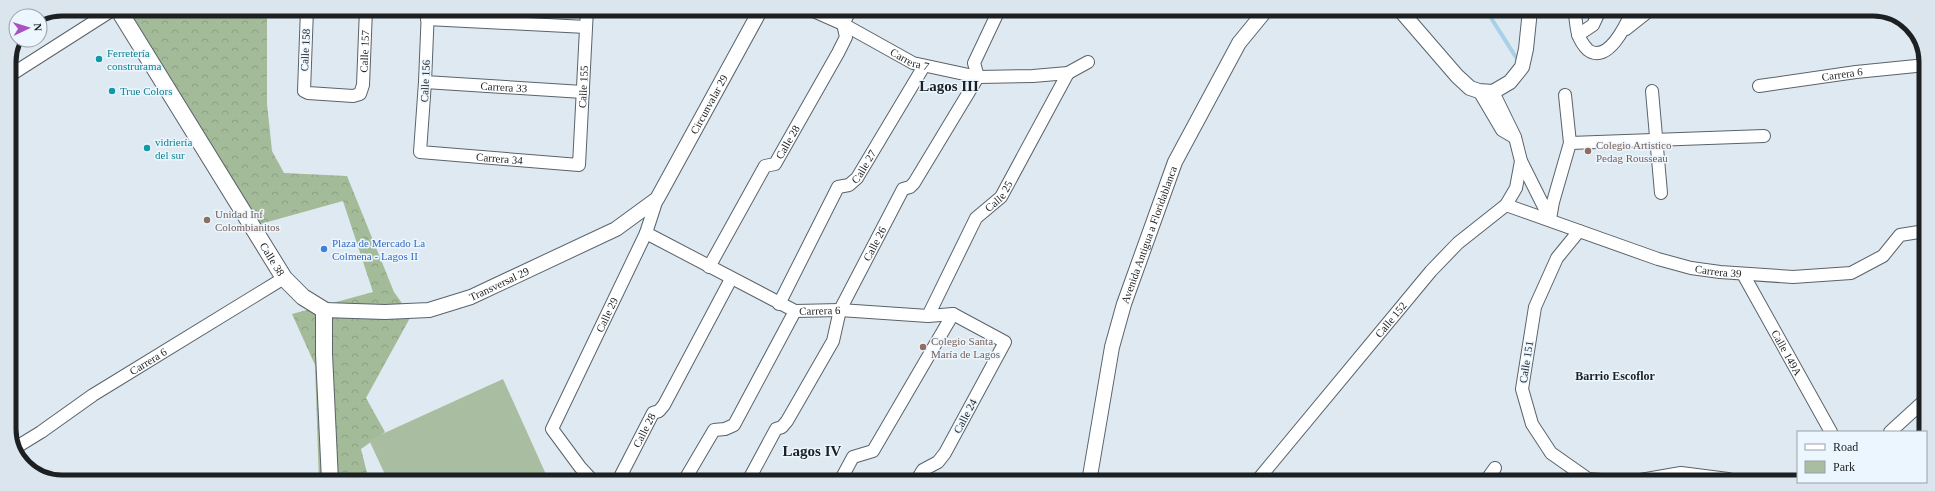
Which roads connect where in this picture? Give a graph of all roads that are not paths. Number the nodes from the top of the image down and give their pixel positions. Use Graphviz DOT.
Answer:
graph roads {
  1 [pos="103,16"];
  2 [pos="122,16"];
  3 [pos="307,16"];
  4 [pos="366,16"];
  5 [pos="428,16"];
  6 [pos="452,16"];
  7 [pos="587,16"];
  8 [pos="757,16"];
  9 [pos="825,16"];
  10 [pos="848,16"];
  11 [pos="996,16"];
  12 [pos="1261,16"];
  13 [pos="1405,16"];
  14 [pos="1529,16"];
  15 [pos="1575,16"];
  16 [pos="1597,16"];
  17 [pos="1630,16"];
  18 [pos="1642,16"];
  19 [pos="843,24"];
  20 [pos="586,27"];
  21 [pos="1622,32"];
  22 [pos="1578,35"];
  23 [pos="1088,62"];
  24 [pos="924,66"];
  25 [pos="1919,66"];
  26 [pos="16,72"];
  27 [pos="1068,73"];
  28 [pos="978,77"];
  29 [pos="425,82"];
  30 [pos="1759,86"];
  31 [pos="1652,91"];
  32 [pos="584,92"];
  33 [pos="1486,92"];
  34 [pos="360,94"];
  35 [pos="1565,95"];
  36 [pos="1764,136"];
  37 [pos="1656,141"];
  38 [pos="1570,143"];
  39 [pos="420,152"];
  40 [pos="1521,161"];
  41 [pos="579,165"];
  42 [pos="1661,193"];
  43 [pos="657,199"];
  44 [pos="1506,205"];
  45 [pos="1550,220"];
  46 [pos="1579,231"];
  47 [pos="1919,232"];
  48 [pos="646,234"];
  49 [pos="709,267"];
  50 [pos="1743,274"];
  51 [pos="284,278"];
  52 [pos="731,279"];
  53 [pos="779,304"];
  54 [pos="324,310"];
  55 [pos="840,310"];
  56 [pos="795,311"];
  57 [pos="953,314"];
  58 [pos="928,316"];
  59 [pos="1919,405"];
  60 [pos="1830,431"];
  61 [pos="1891,431"];
  62 [pos="19,446"];
  63 [pos="1495,468"];
  64 [pos="330,475"];
  65 [pos="587,475"];
  66 [pos="621,475"];
  67 [pos="688,475"];
  68 [pos="751,475"];
  69 [pos="843,475"];
  70 [pos="919,475"];
  71 [pos="1089,475"];
  72 [pos="1263,475"];
  73 [pos="1490,475"];
  74 [pos="1582,475"];
  75 [pos="1669,475"];
  76 [pos="1694,475"];
  1 -- 26 [label="street"];
  2 -- 51 [label="main road, Calle 38"];
  3 -- 34 [label="street, Calle 158"];
  4 -- 34 [label="street, Calle 157"];
  5 -- 29 [label="street, Calle 156"];
  6 -- 20 [label="street"];
  7 -- 20 [label="street, Calle 155"];
  8 -- 43 [label="street, Circunvalar 29"];
  9 -- 19 [label="street, Carrera 7"];
  10 -- 19 [label="street, Calle 28"];
  11 -- 28 [label="street"];
  12 -- 71 [label="street, Avenida Antigua a Floridablanca"];
  13 -- 33 [label="street"];
  14 -- 33 [label="street"];
  15 -- 22 [label="street"];
  16 -- 22 [label="street"];
  17 -- 21 [label="street"];
  18 -- 21 [label="street"];
  19 -- 24 [label="street, Carrera 7"];
  19 -- 49 [label="street, Calle 28"];
  20 -- 32 [label="street, Calle 155"];
  21 -- 22 [label="street"];
  23 -- 27 [label="street"];
  24 -- 28 [label="street, Carrera 7"];
  24 -- 53 [label="street, Calle 27"];
  25 -- 30 [label="street, Carrera 6"];
  27 -- 28 [label="street, Carrera 7"];
  27 -- 58 [label="street, Calle 25"];
  28 -- 55 [label="street, Calle 26"];
  29 -- 32 [label="street, Carrera 33"];
  29 -- 39 [label="street, Calle 156"];
  31 -- 37 [label="street"];
  32 -- 41 [label="street, Calle 155"];
  33 -- 40 [label="street"];
  35 -- 38 [label="street"];
  36 -- 37 [label="street"];
  37 -- 38 [label="street"];
  37 -- 42 [label="street"];
  38 -- 45 [label="street"];
  39 -- 41 [label="street, Carrera 34"];
  40 -- 44 [label="street, Calle 152"];
  40 -- 45 [label="street"];
  43 -- 48 [label="street, Calle 29"];
  43 -- 54 [label="street, Transversal 29"];
  44 -- 45 [label="street, Carrera 39"];
  44 -- 72 [label="street, Calle 152"];
  45 -- 46 [label="street, Carrera 39"];
  46 -- 50 [label="street, Carrera 39"];
  46 -- 74 [label="street, Calle 151"];
  47 -- 50 [label="street, Carrera 39"];
  48 -- 49 [label="street, Carrera 6"];
  48 -- 65 [label="street, Calle 29"];
  49 -- 52 [label="street, Carrera 6"];
  50 -- 60 [label="street, Calle 149A"];
  51 -- 54 [label="main road, Calle 38"];
  51 -- 62 [label="street, Carrera 6"];
  52 -- 53 [label="street, Carrera 6"];
  52 -- 66 [label="street, Calle 28"];
  53 -- 56 [label="street, Carrera 6"];
  54 -- 64 [label="main road"];
  55 -- 56 [label="street, Carrera 6"];
  55 -- 58 [label="street, Carrera 6"];
  55 -- 68 [label="street, Calle 26"];
  56 -- 67 [label="street"];
  57 -- 58 [label="street, Carrera 6"];
  57 -- 69 [label="street"];
  57 -- 70 [label="street, Calle 24"];
  59 -- 61 [label="street"];
  63 -- 73 [label="street"];
  75 -- 76 [label="street, Calle 151"];
}
